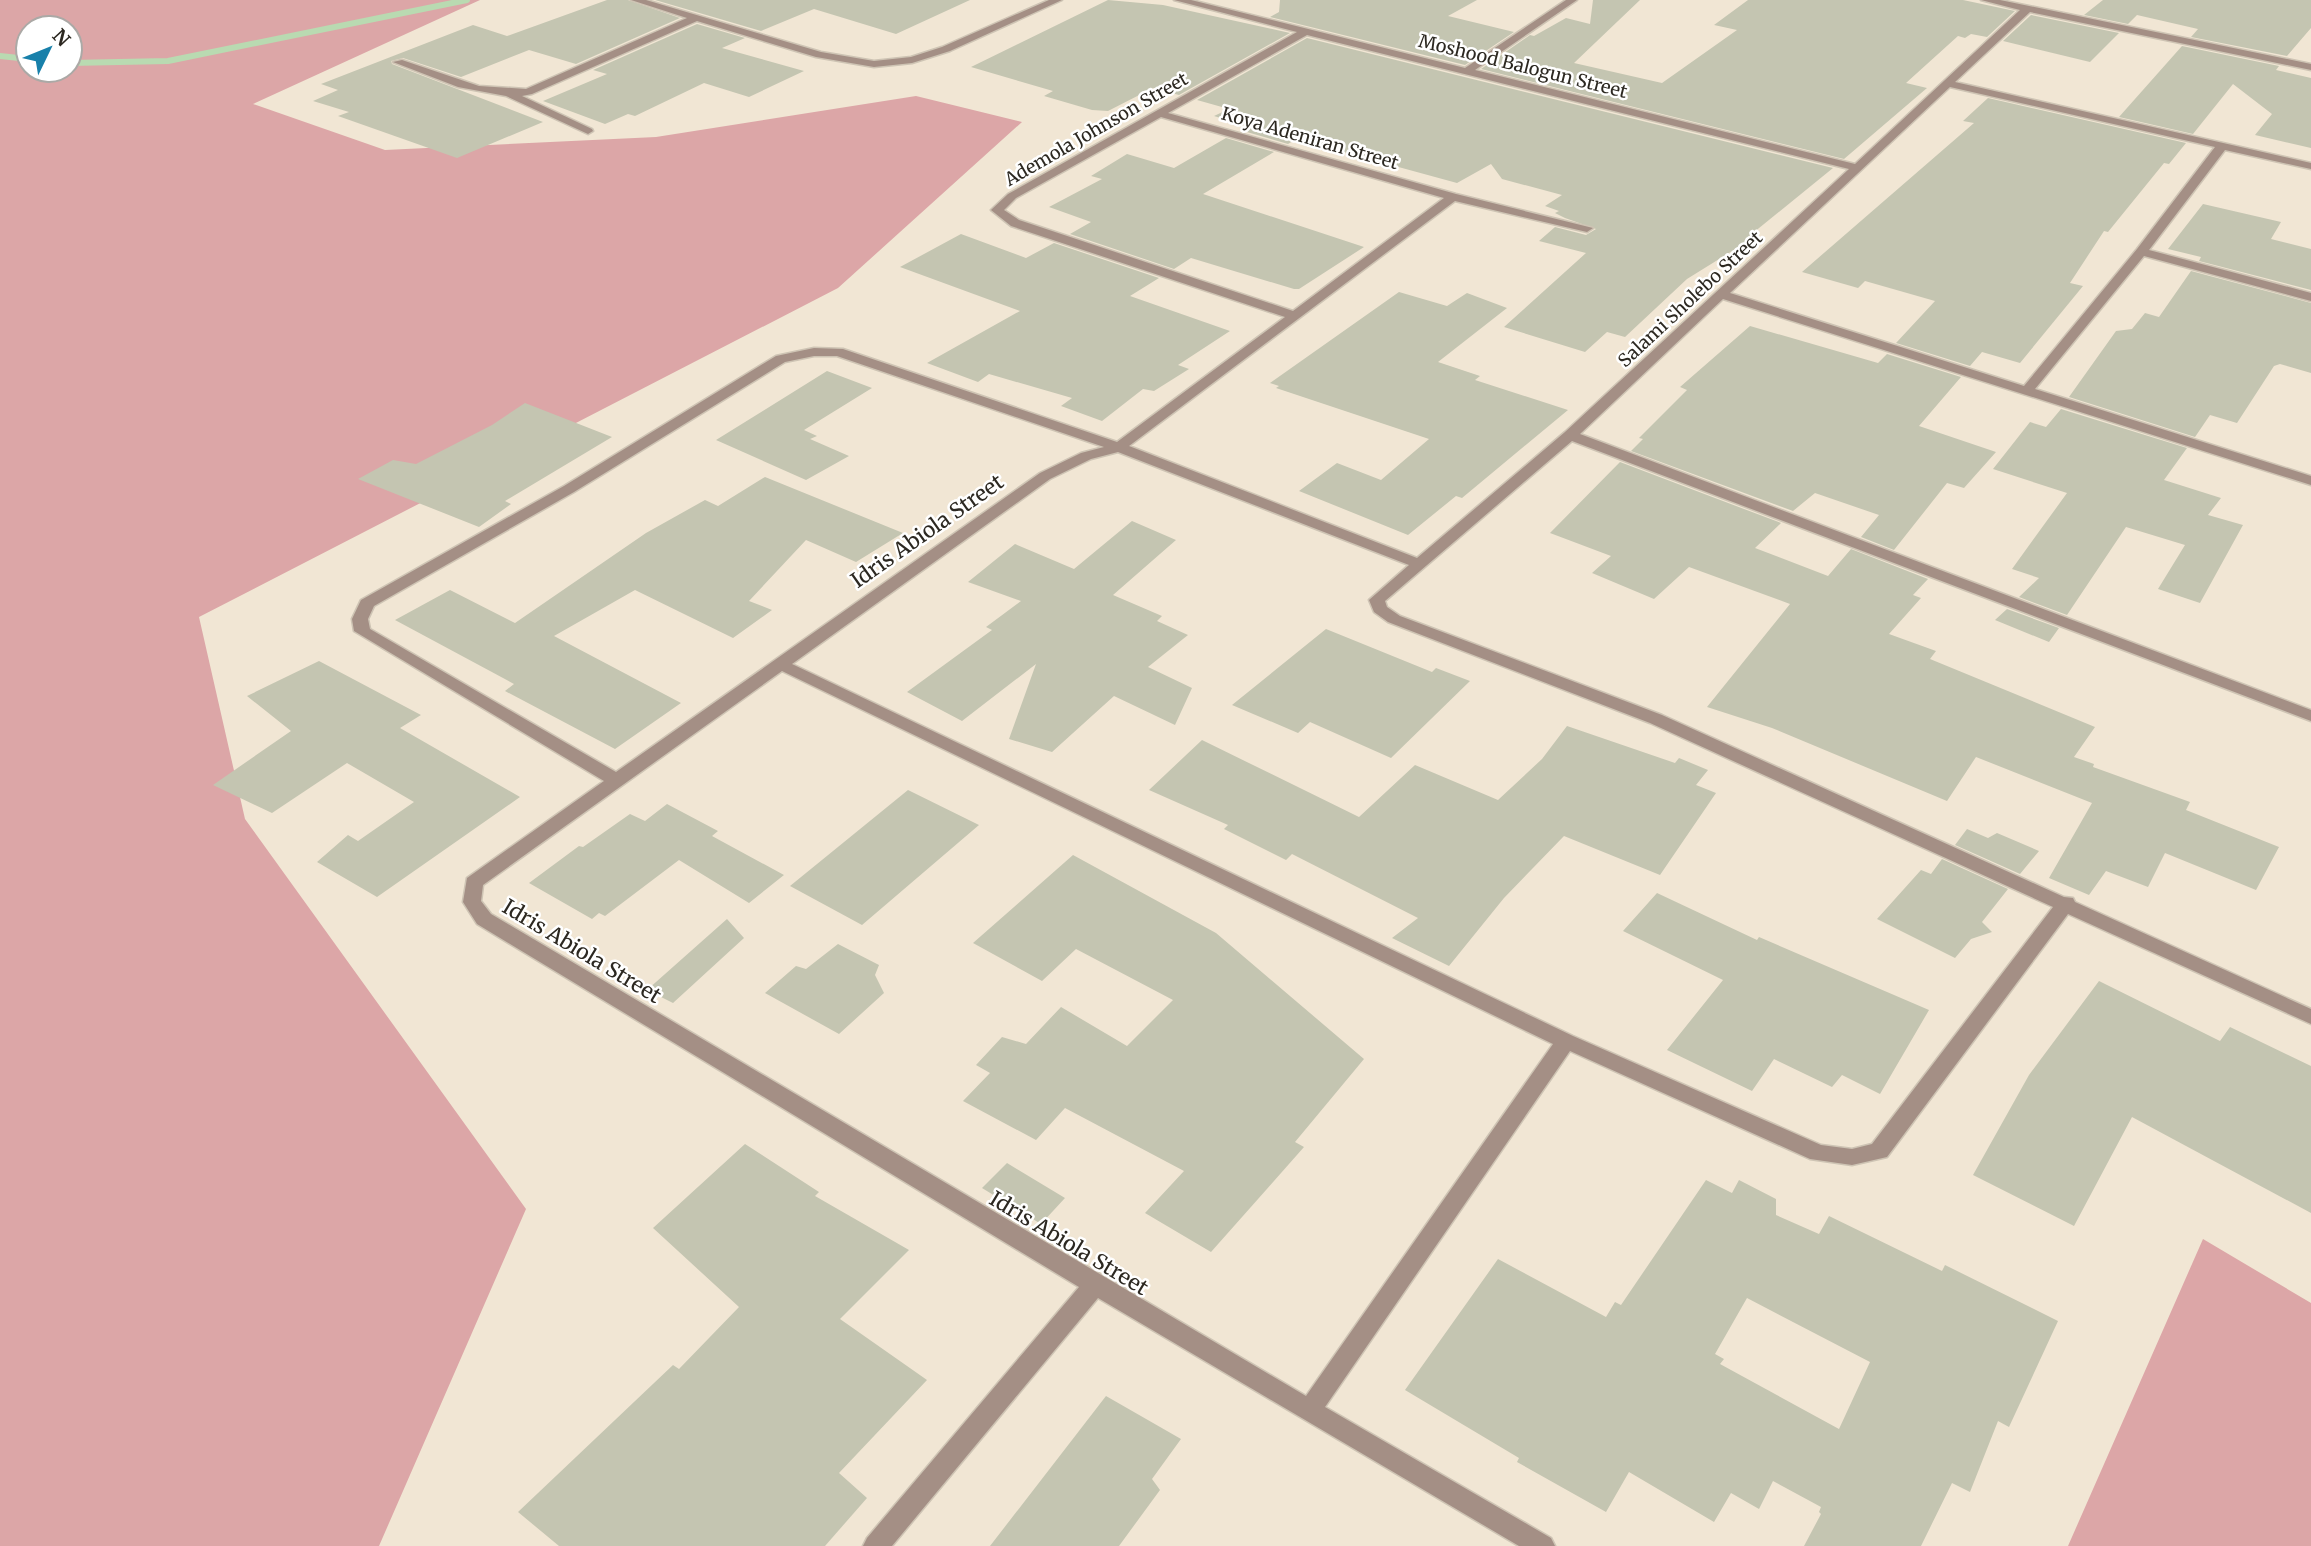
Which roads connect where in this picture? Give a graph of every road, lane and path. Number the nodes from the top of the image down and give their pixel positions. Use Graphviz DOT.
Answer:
graph roads {
  1 [pos="636,0"];
  2 [pos="1057,0"];
  3 [pos="1179,0"];
  4 [pos="1572,0"];
  5 [pos="1986,0"];
  6 [pos="2027,9"];
  7 [pos="696,18"];
  8 [pos="1306,31"];
  9 [pos="398,62"];
  10 [pos="2311,67"];
  11 [pos="1468,70"];
  12 [pos="1948,83"];
  13 [pos="510,94"];
  14 [pos="1158,113"];
  15 [pos="588,131"];
  16 [pos="2221,147"];
  17 [pos="2311,166"];
  18 [pos="1859,168"];
  19 [pos="1453,197"];
  20 [pos="1587,228"];
  21 [pos="2141,252"];
  22 [pos="1720,294"];
  23 [pos="2311,297"];
  24 [pos="1293,315"];
  25 [pos="2026,391"];
  26 [pos="1570,435"];
  27 [pos="1119,447"];
  28 [pos="2311,481"];
  29 [pos="1417,563"];
  30 [pos="778,663"];
  31 [pos="2311,716"];
  32 [pos="616,780"];
  33 [pos="2066,903"];
  34 [pos="2311,1017"];
  35 [pos="1566,1041"];
  36 [pos="1096,1286"];
  37 [pos="1309,1411"];
  38 [pos="876,1546"];
  39 [pos="1542,1546"];
  1 -- 7 [label="street"];
  2 -- 7 [label="street"];
  3 -- 8 [label="street, Moshood Balogun Street"];
  4 -- 11 [label="street"];
  5 -- 6 [label="street"];
  6 -- 10 [label="street"];
  6 -- 12 [label="street, Salami Sholebo Street"];
  7 -- 13 [label="street"];
  8 -- 11 [label="street, Moshood Balogun Street"];
  8 -- 14 [label="street, Ademola Johnson Street"];
  9 -- 13 [label="street"];
  11 -- 18 [label="street, Moshood Balogun Street"];
  12 -- 16 [label="street"];
  12 -- 18 [label="street, Salami Sholebo Street"];
  13 -- 15 [label="street"];
  14 -- 19 [label="street, Koya Adeniran Street"];
  14 -- 24 [label="street, Ademola Johnson Street"];
  16 -- 17 [label="street"];
  16 -- 21 [label="street"];
  18 -- 22 [label="street, Salami Sholebo Street"];
  19 -- 20 [label="street, Koya Adeniran Street"];
  19 -- 24 [label="street, Idris Abiola Street"];
  19 -- 27 [label="street"];
  21 -- 23 [label="street"];
  21 -- 25 [label="street"];
  22 -- 25 [label="street"];
  22 -- 26 [label="street, Salami Sholebo Street"];
  24 -- 27 [label="street, Idris Abiola Street"];
  25 -- 28 [label="street"];
  26 -- 29 [label="street, Salami Sholebo Street"];
  26 -- 31 [label="street"];
  27 -- 29 [label="street"];
  27 -- 30 [label="street, Idris Abiola Street"];
  27 -- 32 [label="street"];
  29 -- 33 [label="street, Salami Sholebo Street"];
  30 -- 32 [label="street, Idris Abiola Street"];
  30 -- 35 [label="street"];
  32 -- 36 [label="street, Idris Abiola Street"];
  33 -- 34 [label="street"];
  33 -- 35 [label="street"];
  35 -- 37 [label="street"];
  36 -- 37 [label="street, Idris Abiola Street"];
  36 -- 38 [label="street"];
  37 -- 39 [label="street, Idris Abiola Street"];
}
